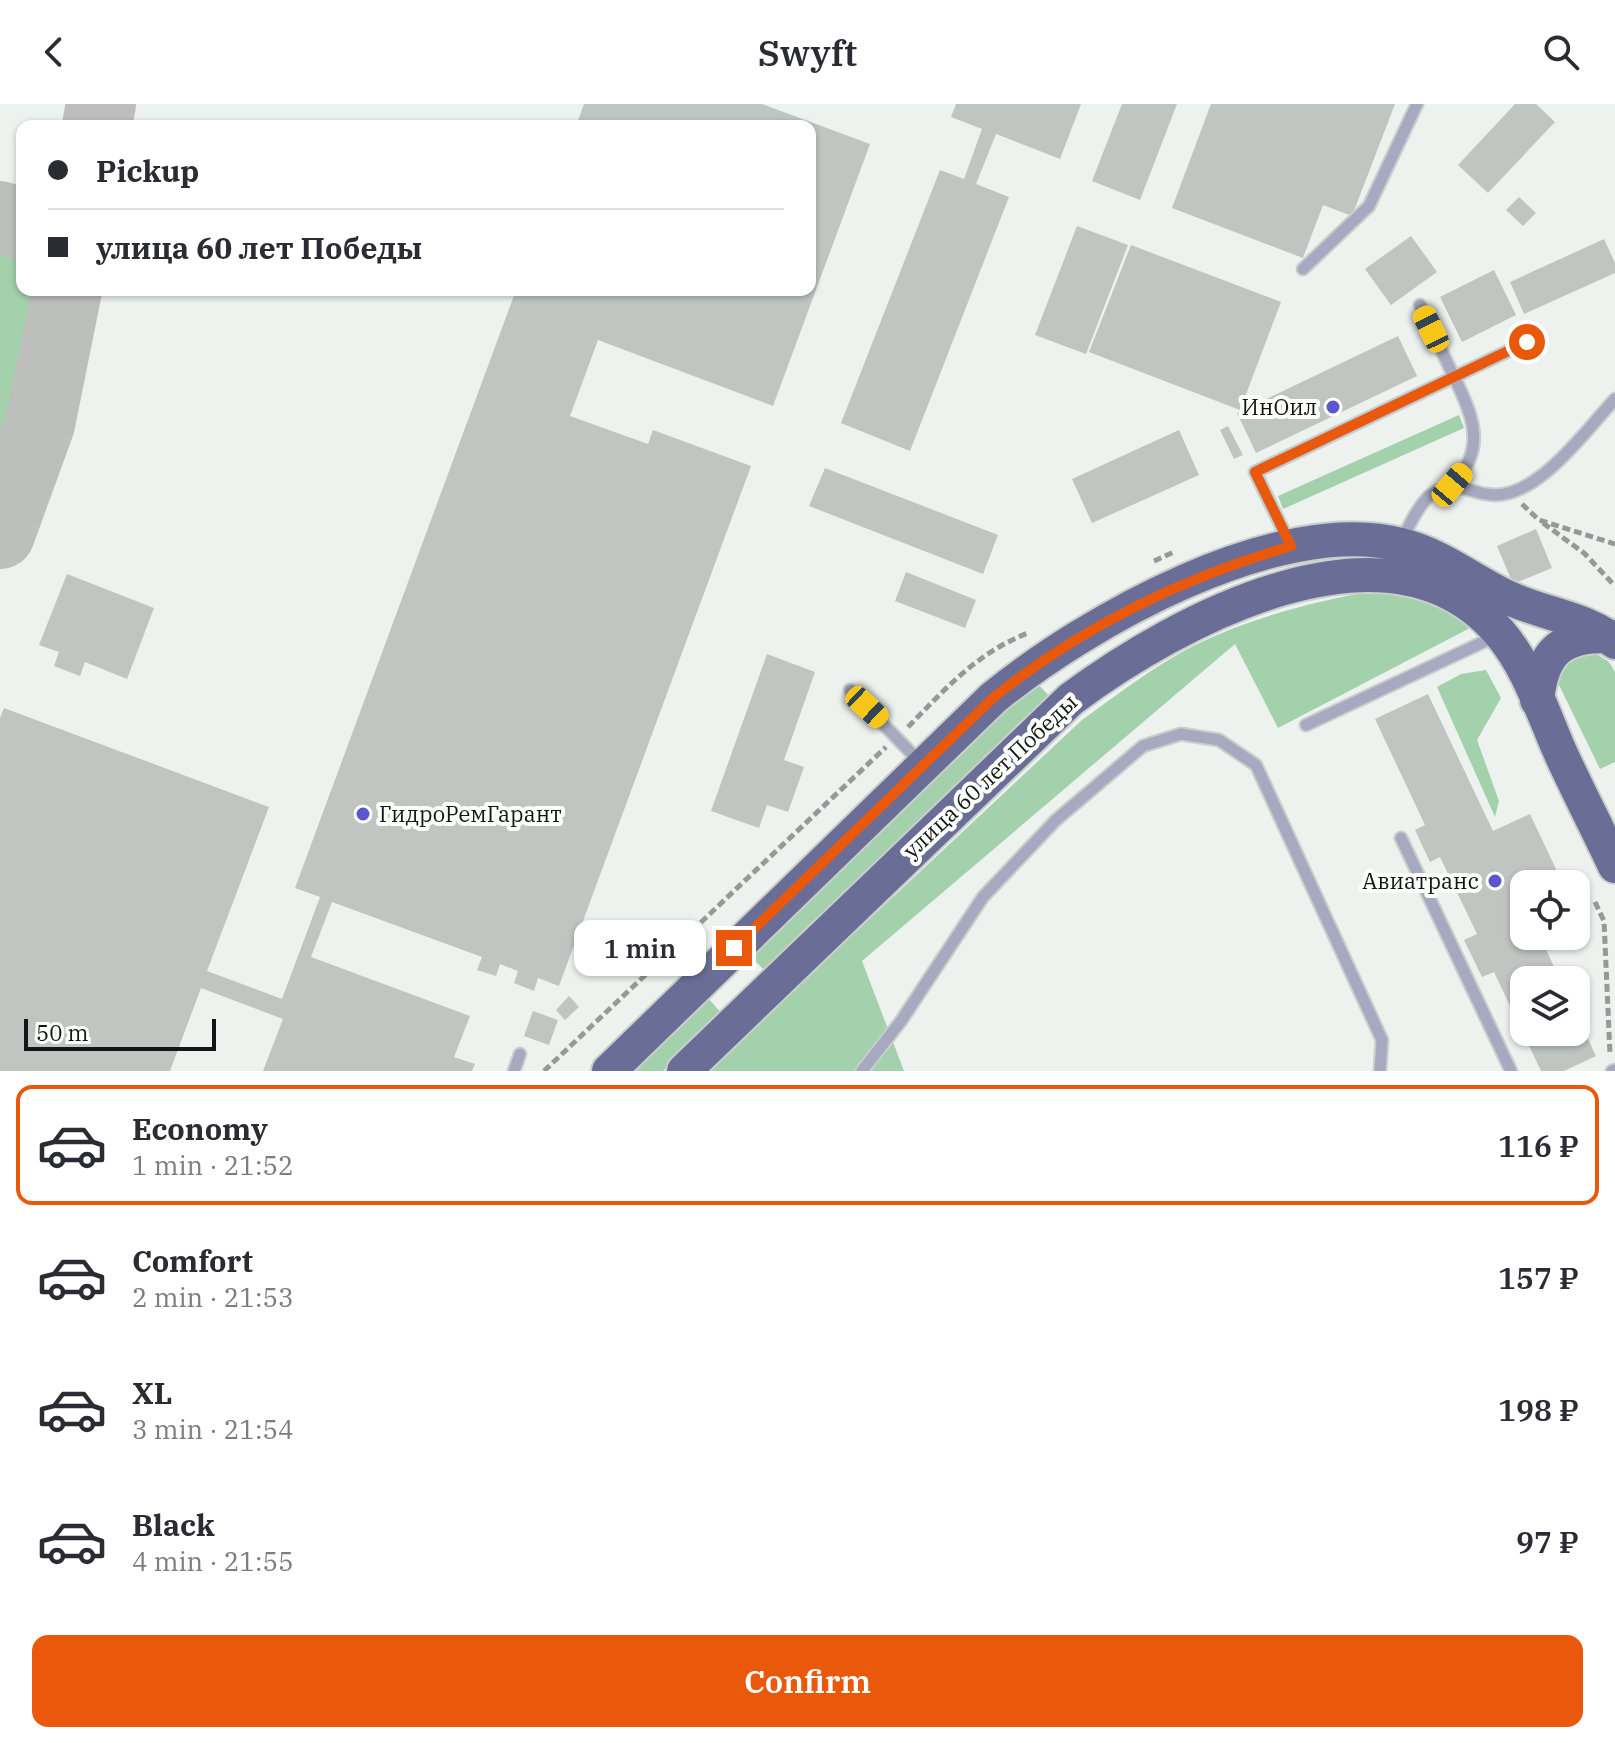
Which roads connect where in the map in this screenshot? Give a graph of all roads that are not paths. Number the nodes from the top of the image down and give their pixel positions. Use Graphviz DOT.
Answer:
graph roads {
  1 [pos="1417,104"];
  2 [pos="1303,269"];
  3 [pos="1420,305"];
  4 [pos="1527,342"];
  5 [pos="1454,377"];
  6 [pos="1615,399"];
  7 [pos="1452,485"];
  8 [pos="1400,544"];
  9 [pos="1291,546"];
  10 [pos="1501,634"];
  11 [pos="1612,639"];
  12 [pos="850,690"];
  13 [pos="1537,700"];
  14 [pos="1306,725"];
  15 [pos="923,765"];
  16 [pos="1401,838"];
  17 [pos="1615,866"];
  18 [pos="713,968"];
  19 [pos="751,1007"];
  20 [pos="520,1054"];
  21 [pos="514,1071"];
  22 [pos="609,1071"];
  23 [pos="684,1071"];
  24 [pos="862,1071"];
  25 [pos="1380,1071"];
  26 [pos="1511,1071"];
  1 -- 2 [label="lane"];
  3 -- 5 [label="lane"];
  4 -- 5 [label="lane"];
  5 -- 7 [label="lane"];
  5 -- 9 [label="lane"];
  6 -- 7 [label="lane"];
  7 -- 8 [label="lane"];
  8 -- 9 [label="main road"];
  8 -- 11 [label="main road"];
  9 -- 15 [label="main road"];
  10 -- 13 [label="main road, улица 60 лет Победы"];
  10 -- 14 [label="lane"];
  10 -- 19 [label="main road, улица 60 лет Победы"];
  11 -- 13 [label="main road"];
  12 -- 15 [label="lane"];
  13 -- 17 [label="main road, улица 60 лет Победы"];
  15 -- 18 [label="main road"];
  16 -- 26 [label="lane"];
  18 -- 19 [label="main road"];
  18 -- 22 [label="main road"];
  19 -- 23 [label="main road, улица 60 лет Победы"];
  20 -- 21 [label="lane"];
  24 -- 25 [label="lane"];
}
